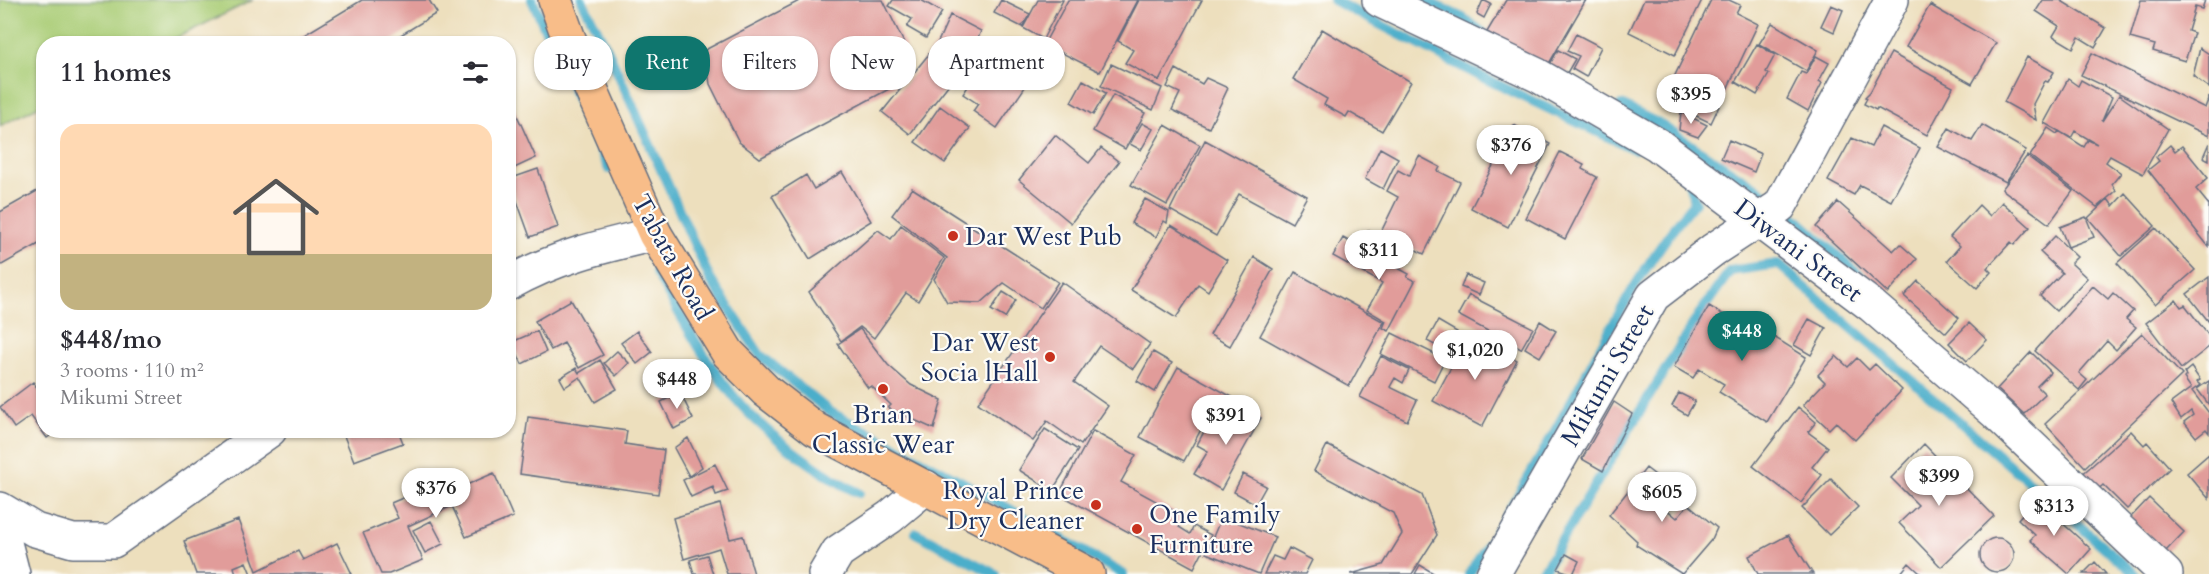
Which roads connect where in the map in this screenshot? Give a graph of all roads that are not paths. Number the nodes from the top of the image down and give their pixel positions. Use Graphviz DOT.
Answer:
graph roads {
  1 [pos="555,0"];
  2 [pos="1379,0"];
  3 [pos="1892,0"];
  4 [pos="1760,220"];
  5 [pos="654,234"];
  6 [pos="516,279"];
  7 [pos="259,438"];
  8 [pos="926,487"];
  9 [pos="1,510"];
  10 [pos="13,574"];
  11 [pos="825,574"];
  12 [pos="1088,574"];
  13 [pos="1493,574"];
  14 [pos="2166,574"];
  1 -- 5 [label="main road, Tabata Road"];
  2 -- 4 [label="street, Diwani Street"];
  3 -- 4 [label="street, Mikumi Street"];
  4 -- 13 [label="street, Mikumi Street"];
  4 -- 14 [label="street, Diwani Street"];
  5 -- 6 [label="street"];
  5 -- 8 [label="main road, Tabata Road"];
  7 -- 9 [label="street"];
  8 -- 11 [label="street"];
  8 -- 12 [label="main road, Tabata Road"];
  9 -- 10 [label="street"];
}
